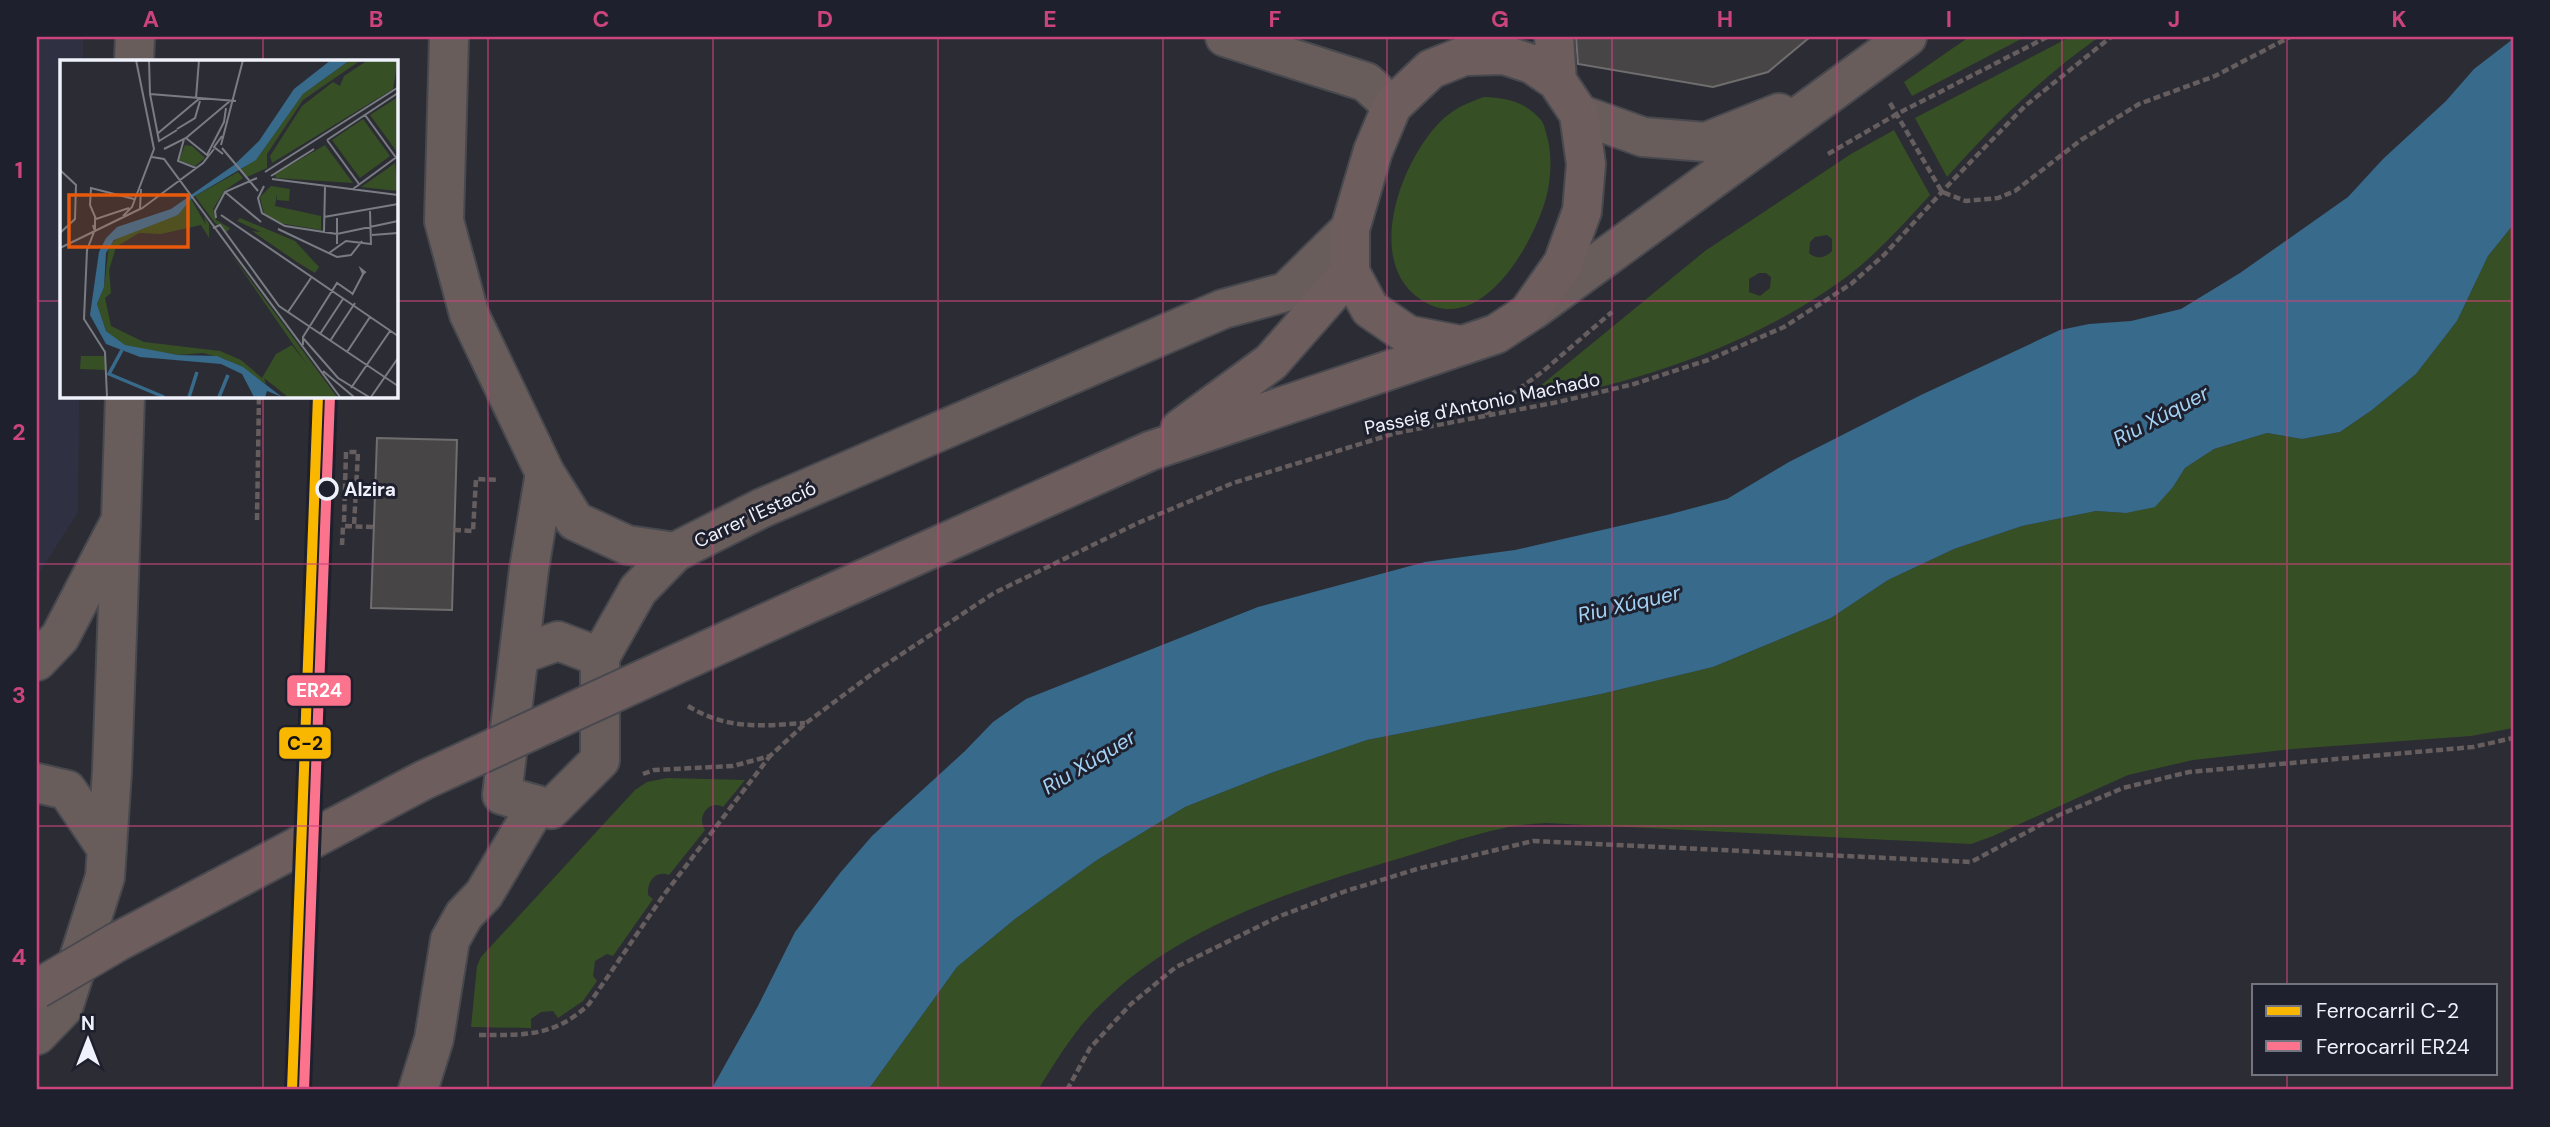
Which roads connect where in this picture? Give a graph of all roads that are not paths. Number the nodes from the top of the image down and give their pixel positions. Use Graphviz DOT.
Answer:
graph roads {
  1 [pos="135,37"];
  2 [pos="449,37"];
  3 [pos="1225,37"];
  4 [pos="1554,37"];
  5 [pos="1908,37"];
  6 [pos="1438,53"];
  7 [pos="134,60"];
  8 [pos="1557,80"];
  9 [pos="1827,95"];
  10 [pos="1392,106"];
  11 [pos="1579,114"];
  12 [pos="1350,229"];
  13 [pos="1350,272"];
  14 [pos="1528,313"];
  15 [pos="1460,345"];
  16 [pos="125,397"];
  17 [pos="1150,451"];
  18 [pos="545,473"];
  19 [pos="121,520"];
  20 [pos="675,552"];
  21 [pos="519,655"];
  22 [pos="600,657"];
  23 [pos="37,661"];
  24 [pos="37,783"];
  25 [pos="537,805"];
  26 [pos="107,849"];
  27 [pos="37,989"];
  28 [pos="37,1035"];
  29 [pos="418,1090"];
  1 -- 7 [label="street"];
  2 -- 18 [label="street, Carrer l'Estació"];
  3 -- 10 [label="street"];
  4 -- 8 [label="main road"];
  5 -- 9 [label="street"];
  6 -- 8 [label="main road"];
  6 -- 10 [label="main road"];
  8 -- 11 [label="main road"];
  9 -- 11 [label="street"];
  9 -- 14 [label="street"];
  10 -- 12 [label="main road"];
  11 -- 14 [label="main road"];
  12 -- 13 [label="main road"];
  12 -- 20 [label="street, Carrer l'Estació"];
  13 -- 15 [label="main road"];
  13 -- 17 [label="main road"];
  14 -- 15 [label="main road"];
  15 -- 17 [label="main road"];
  16 -- 19 [label="street"];
  17 -- 27 [label="main road, bridge"];
  18 -- 20 [label="street, Carrer l'Estació"];
  18 -- 21 [label="street"];
  19 -- 23 [label="street"];
  19 -- 26 [label="street"];
  20 -- 22 [label="street"];
  21 -- 22 [label="street"];
  21 -- 25 [label="street"];
  22 -- 25 [label="street"];
  24 -- 26 [label="street"];
  25 -- 29 [label="street"];
  26 -- 28 [label="street"];
}
